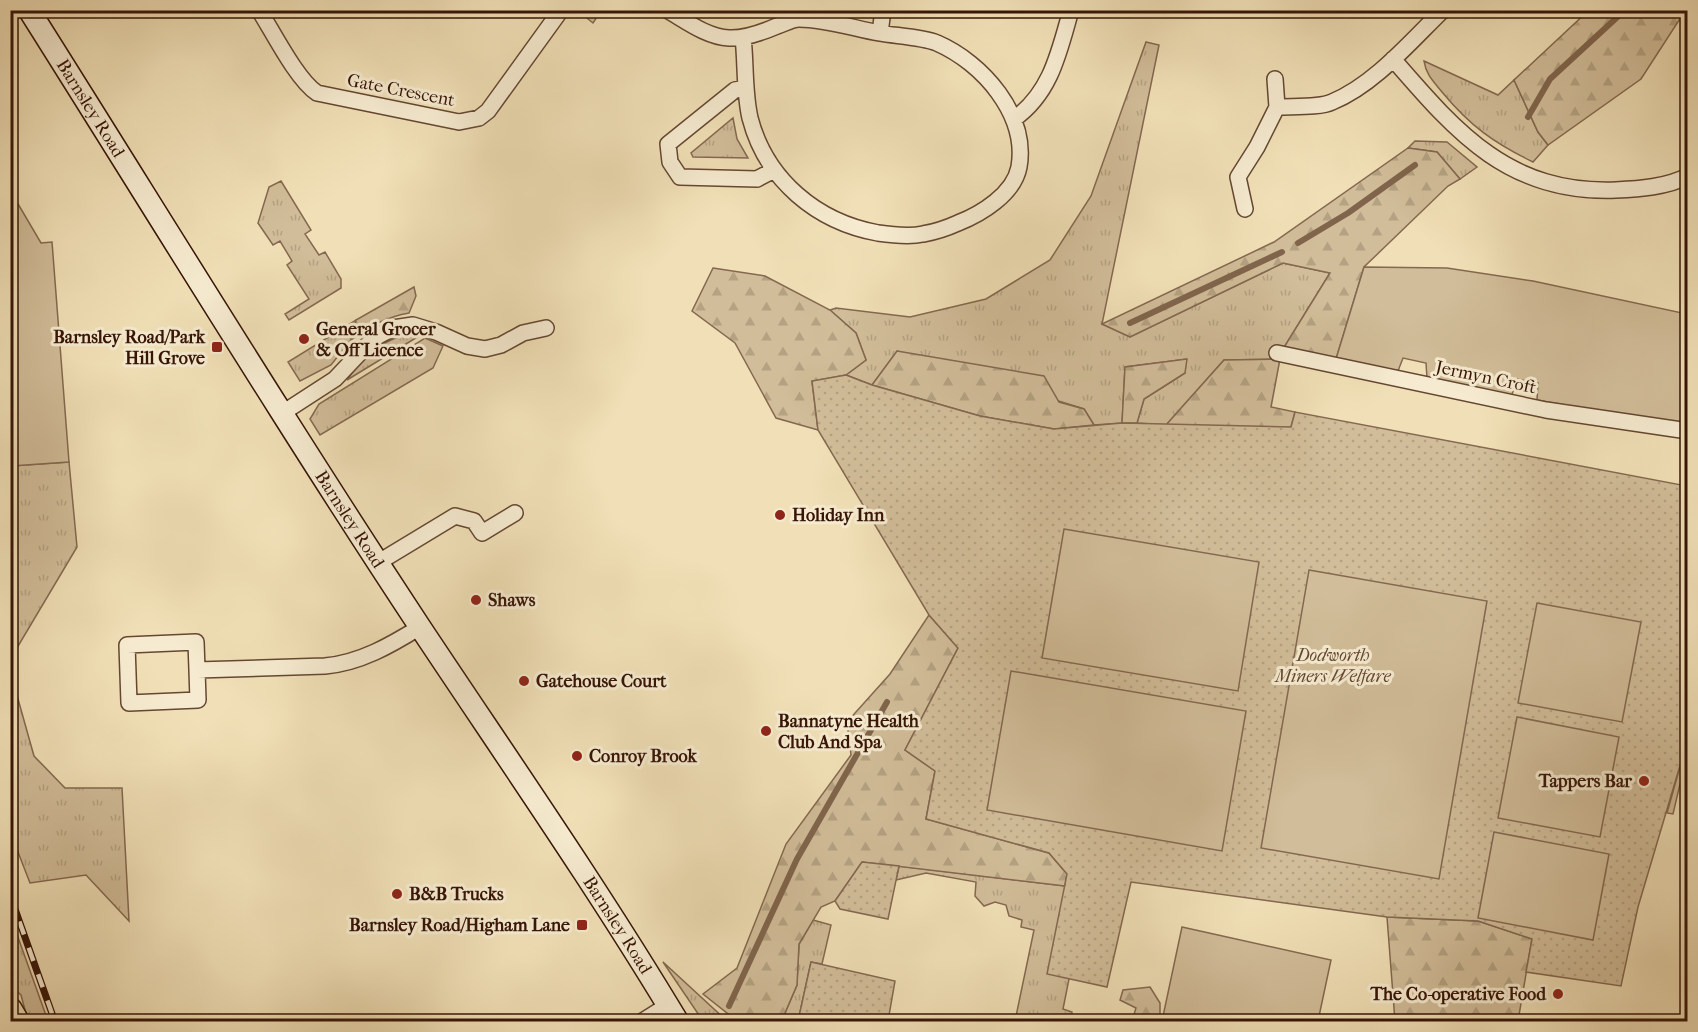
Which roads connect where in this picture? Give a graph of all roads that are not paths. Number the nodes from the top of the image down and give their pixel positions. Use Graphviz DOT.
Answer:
graph roads {
  1 [pos="29,10"];
  2 [pos="259,10"];
  3 [pos="561,10"];
  4 [pos="667,10"];
  5 [pos="883,10"];
  6 [pos="1071,10"];
  7 [pos="1443,10"];
  8 [pos="880,33"];
  9 [pos="743,37"];
  10 [pos="1393,59"];
  11 [pos="1275,79"];
  12 [pos="746,88"];
  13 [pos="1277,107"];
  14 [pos="1014,119"];
  15 [pos="774,170"];
  16 [pos="1688,176"];
  17 [pos="1245,209"];
  18 [pos="546,328"];
  19 [pos="1277,353"];
  20 [pos="281,414"];
  21 [pos="1688,431"];
  22 [pos="515,513"];
  23 [pos="379,562"];
  24 [pos="420,627"];
  25 [pos="197,670"];
  26 [pos="10,1010"];
  27 [pos="673,1013"];
  28 [pos="17,1022"];
  29 [pos="641,1022"];
  1 -- 20 [label="main road, Barnsley Road"];
  2 -- 3 [label="street, Gate Crescent"];
  4 -- 9 [label="street"];
  5 -- 8 [label="street"];
  6 -- 14 [label="street"];
  7 -- 10 [label="street"];
  8 -- 9 [label="street"];
  8 -- 14 [label="street"];
  9 -- 12 [label="street"];
  10 -- 13 [label="street"];
  10 -- 16 [label="street"];
  11 -- 13 [label="street"];
  12 -- 15 [label="street"];
  12 -- 15 [label="street"];
  13 -- 17 [label="street"];
  14 -- 15 [label="street"];
  18 -- 20 [label="street"];
  19 -- 21 [label="street, Jermyn Croft"];
  20 -- 23 [label="main road, Barnsley Road"];
  22 -- 23 [label="street"];
  23 -- 24 [label="main road, Barnsley Road"];
  24 -- 25 [label="street"];
  24 -- 27 [label="main road, Barnsley Road"];
  25 -- 25 [label="street"];
  26 -- 28 [label="highway"];
  27 -- 29 [label="street"];
}
